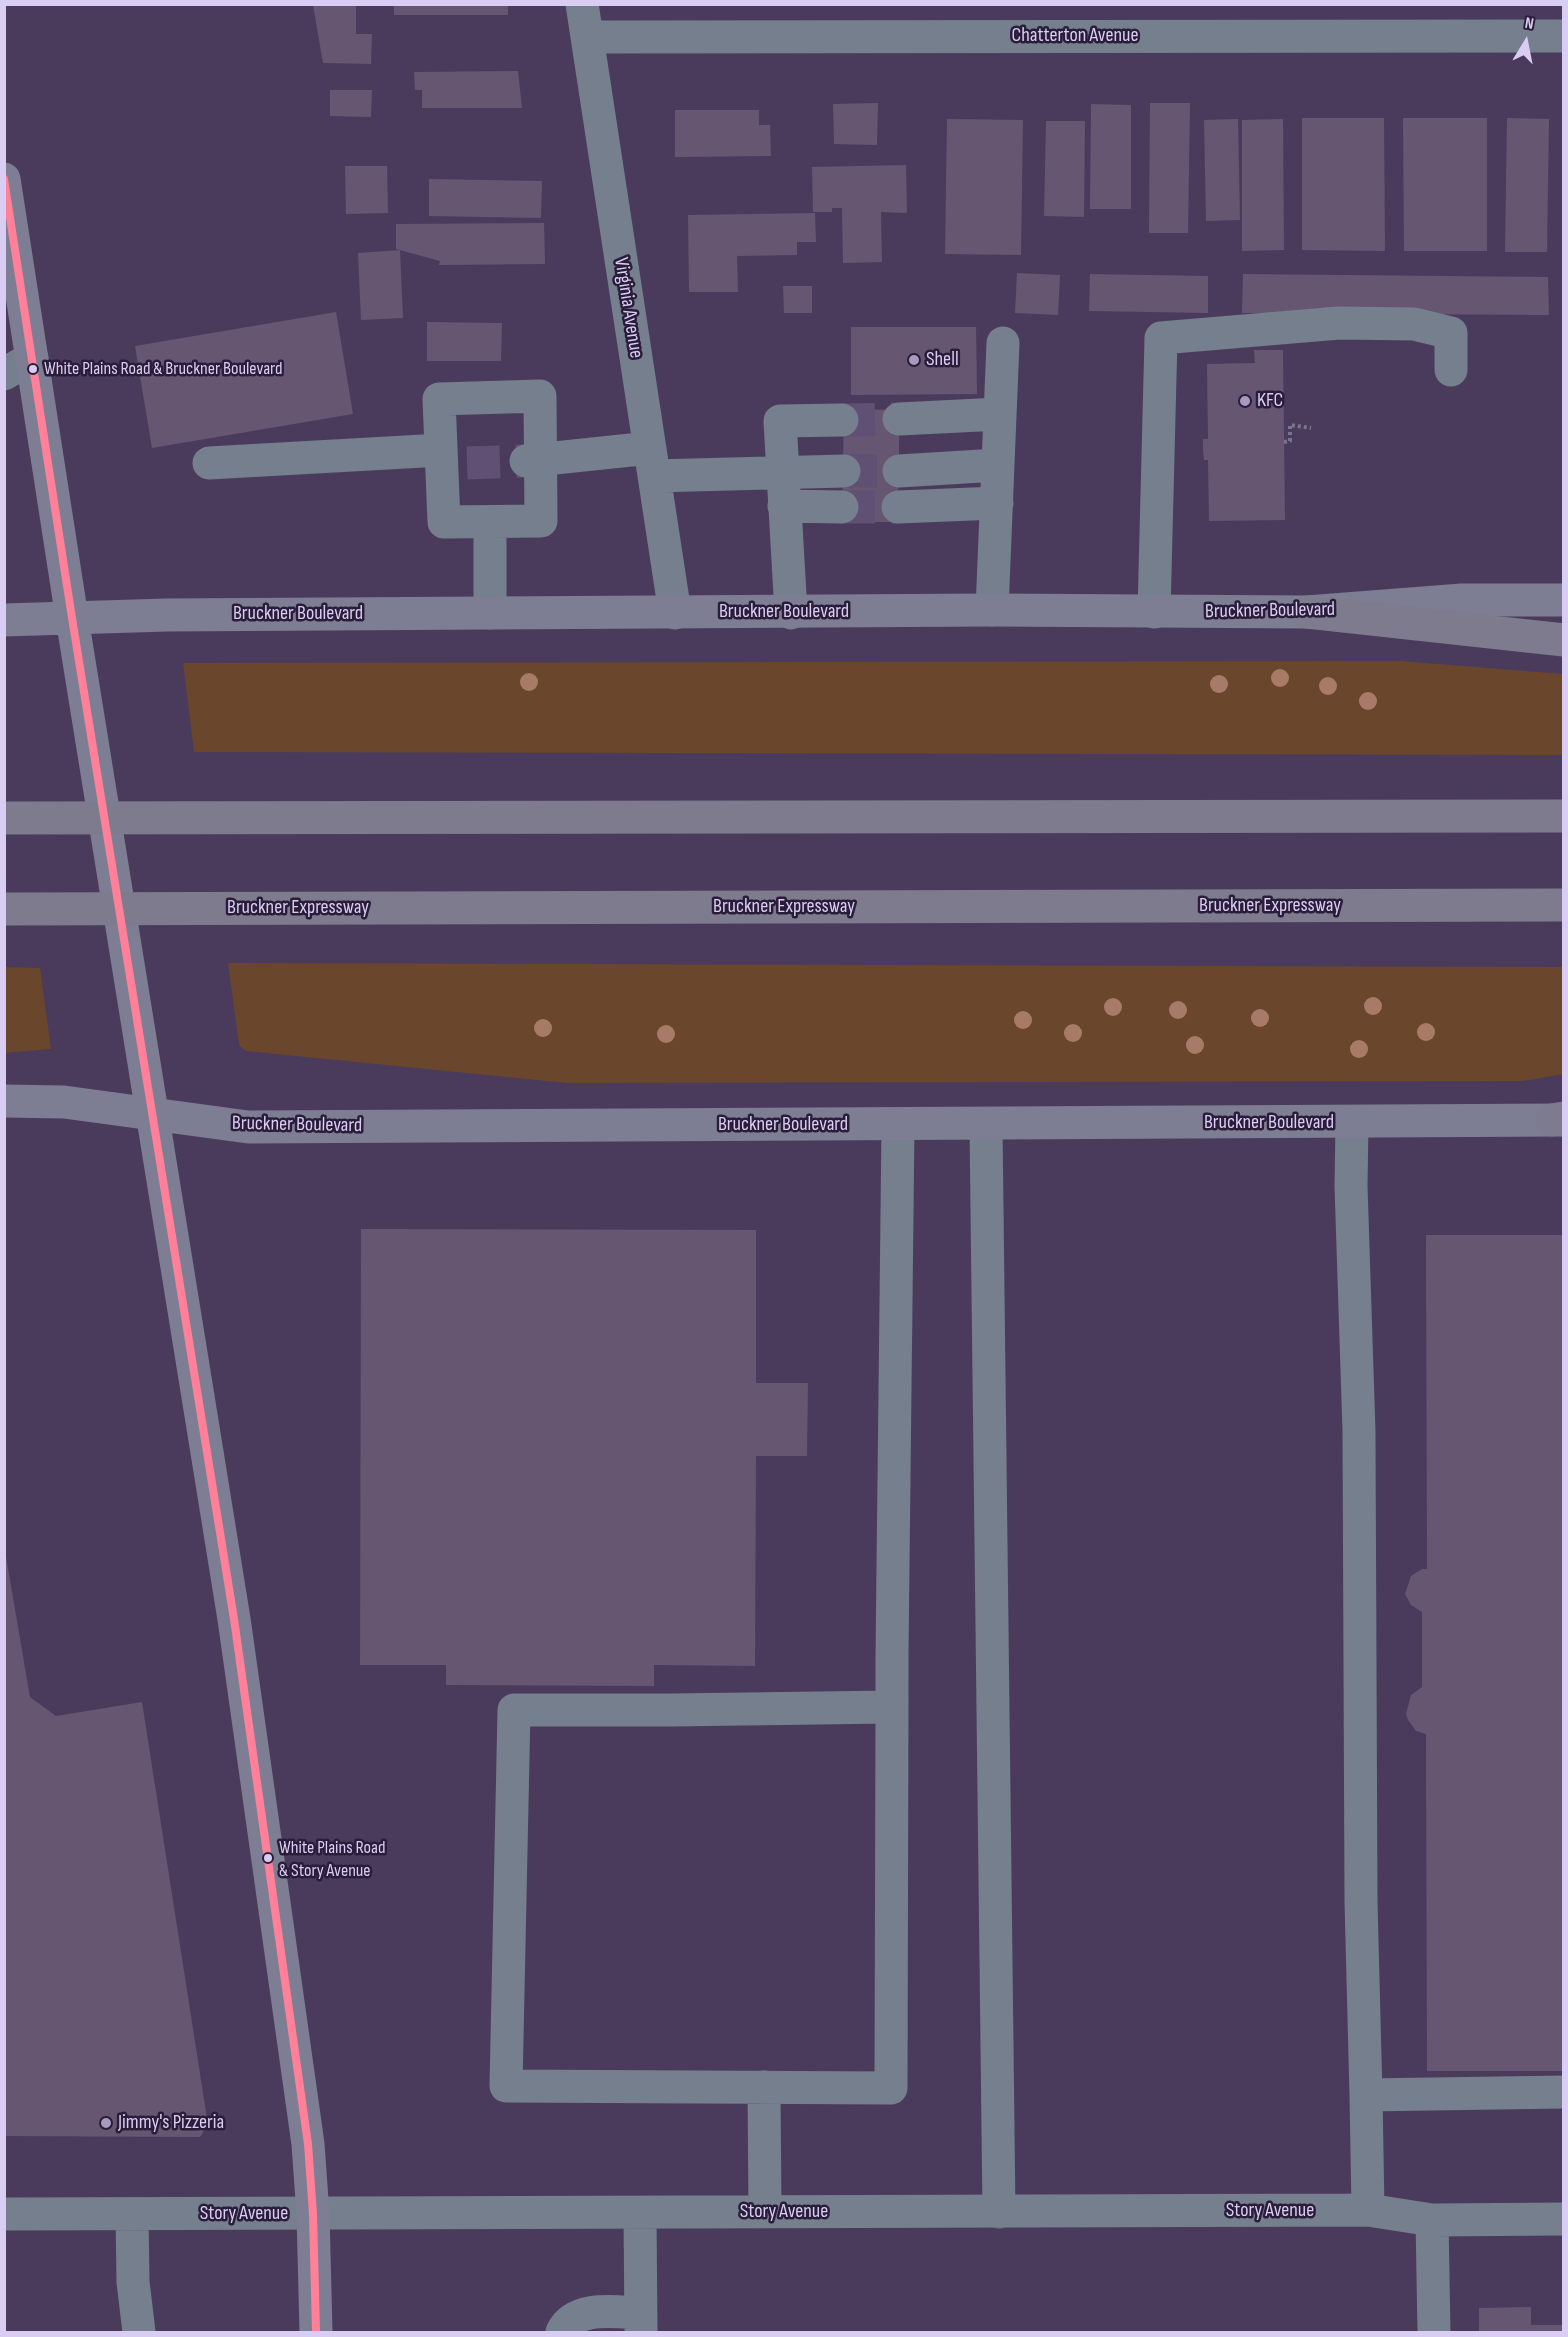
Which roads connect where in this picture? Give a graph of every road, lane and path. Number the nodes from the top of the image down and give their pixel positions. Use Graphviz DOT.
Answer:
graph roads {
  1 [pos="582,4"];
  2 [pos="1563,36"];
  3 [pos="587,37"];
  4 [pos="4,179"];
  5 [pos="1003,343"];
  6 [pos="32,358"];
  7 [pos="1451,370"];
  8 [pos="4,374"];
  9 [pos="1000,414"];
  10 [pos="899,419"];
  11 [pos="842,420"];
  12 [pos="1311,428"];
  13 [pos="1284,442"];
  14 [pos="450,459"];
  15 [pos="533,460"];
  16 [pos="652,462"];
  17 [pos="209,463"];
  18 [pos="998,465"];
  19 [pos="844,471"];
  20 [pos="900,471"];
  21 [pos="782,473"];
  22 [pos="997,503"];
  23 [pos="784,506"];
  24 [pos="842,507"];
  25 [pos="898,507"];
  26 [pos="489,522"];
  27 [pos="1563,600"];
  28 [pos="992,610"];
  29 [pos="675,612"];
  30 [pos="1154,612"];
  31 [pos="1307,612"];
  32 [pos="490,613"];
  33 [pos="791,613"];
  34 [pos="72,618"];
  35 [pos="4,620"];
  36 [pos="1563,640"];
  37 [pos="1563,816"];
  38 [pos="4,818"];
  39 [pos="1563,905"];
  40 [pos="4,909"];
  41 [pos="4,1101"];
  42 [pos="151,1114"];
  43 [pos="1560,1120"];
  44 [pos="1352,1123"];
  45 [pos="898,1125"];
  46 [pos="986,1125"];
  47 [pos="892,1707"];
  48 [pos="764,2087"];
  49 [pos="1563,2092"];
  50 [pos="1366,2095"];
  51 [pos="1368,2210"];
  52 [pos="765,2212"];
  53 [pos="999,2212"];
  54 [pos="640,2213"];
  55 [pos="4,2214"];
  56 [pos="132,2214"];
  57 [pos="313,2214"];
  58 [pos="1563,2219"];
  59 [pos="1431,2220"];
  60 [pos="641,2323"];
  61 [pos="139,2332"];
  62 [pos="316,2332"];
  63 [pos="562,2332"];
  64 [pos="1434,2332"];
  1 -- 3 [label="street, Virginia Avenue"];
  2 -- 3 [label="street, Chatterton Avenue"];
  3 -- 16 [label="street, Virginia Avenue"];
  4 -- 6 [label="main road"];
  5 -- 9 [label="street"];
  6 -- 8 [label="street"];
  6 -- 34 [label="main road"];
  7 -- 30 [label="street"];
  9 -- 10 [label="street"];
  9 -- 18 [label="street"];
  11 -- 21 [label="street"];
  12 -- 13 [label="path"];
  14 -- 15 [label="street"];
  14 -- 17 [label="street"];
  14 -- 26 [label="street"];
  15 -- 16 [label="street"];
  15 -- 26 [label="street"];
  16 -- 21 [label="street"];
  16 -- 29 [label="street, Virginia Avenue"];
  18 -- 20 [label="street"];
  18 -- 22 [label="street"];
  19 -- 21 [label="street"];
  21 -- 23 [label="street"];
  22 -- 25 [label="street"];
  22 -- 28 [label="street"];
  23 -- 24 [label="street"];
  23 -- 33 [label="street"];
  26 -- 32 [label="street"];
  27 -- 31 [label="main road, Bruckner Boulevard"];
  28 -- 30 [label="main road, Bruckner Boulevard"];
  28 -- 33 [label="main road, Bruckner Boulevard"];
  29 -- 32 [label="main road, Bruckner Boulevard"];
  29 -- 33 [label="main road, Bruckner Boulevard"];
  30 -- 31 [label="main road, Bruckner Boulevard"];
  31 -- 36 [label="highway"];
  32 -- 34 [label="main road, Bruckner Boulevard"];
  34 -- 35 [label="main road, Bruckner Boulevard"];
  34 -- 42 [label="main road"];
  37 -- 38 [label="highway"];
  39 -- 40 [label="highway, Bruckner Expressway"];
  41 -- 42 [label="main road, Bruckner Boulevard"];
  42 -- 45 [label="main road, Bruckner Boulevard"];
  42 -- 57 [label="main road"];
  43 -- 44 [label="main road, Bruckner Boulevard"];
  44 -- 46 [label="main road, Bruckner Boulevard"];
  44 -- 50 [label="street"];
  45 -- 46 [label="main road, Bruckner Boulevard"];
  45 -- 47 [label="street"];
  46 -- 53 [label="street"];
  47 -- 48 [label="street"];
  47 -- 48 [label="street"];
  48 -- 52 [label="street"];
  49 -- 50 [label="street"];
  50 -- 51 [label="street"];
  51 -- 53 [label="street, Story Avenue"];
  51 -- 59 [label="street, Story Avenue"];
  52 -- 53 [label="street, Story Avenue"];
  52 -- 54 [label="street, Story Avenue"];
  54 -- 57 [label="street, Story Avenue"];
  54 -- 60 [label="street"];
  55 -- 56 [label="street, Story Avenue"];
  56 -- 57 [label="street, Story Avenue"];
  56 -- 61 [label="street"];
  57 -- 62 [label="main road"];
  58 -- 59 [label="street, Story Avenue"];
  59 -- 64 [label="street"];
  60 -- 63 [label="street"];
}
